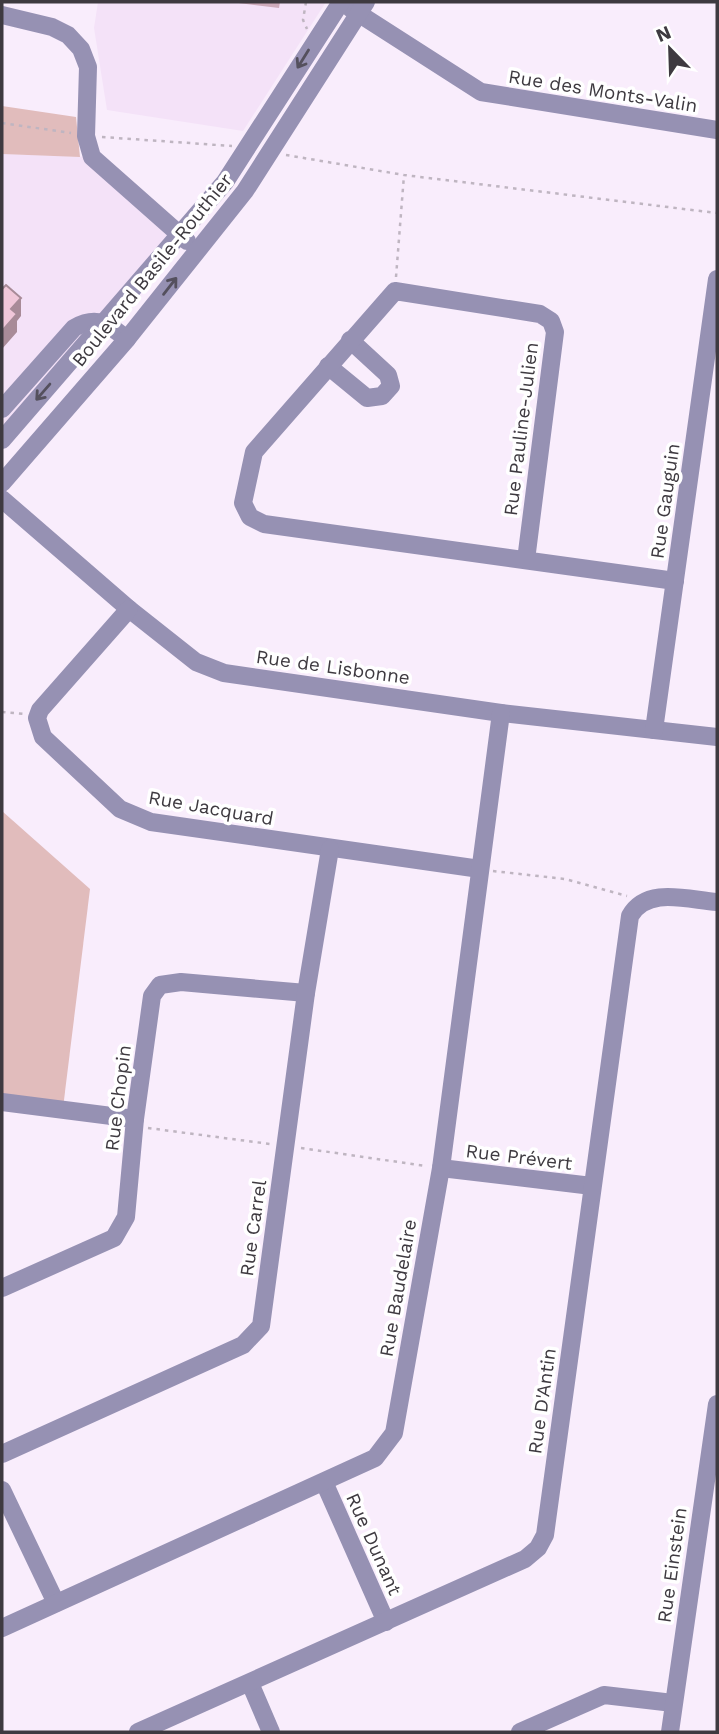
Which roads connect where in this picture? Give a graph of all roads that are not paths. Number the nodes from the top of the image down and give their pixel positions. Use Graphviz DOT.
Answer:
graph roads {
  1 [pos="341,2"];
  2 [pos="363,8"];
  3 [pos="6,11"];
  4 [pos="717,130"];
  5 [pos="180,236"];
  6 [pos="199,249"];
  7 [pos="717,279"];
  8 [pos="104,321"];
  9 [pos="713,338"];
  10 [pos="127,339"];
  11 [pos="350,340"];
  12 [pos="328,366"];
  13 [pos="2,409"];
  14 [pos="2,440"];
  15 [pos="2,483"];
  16 [pos="2,499"];
  17 [pos="526,560"];
  18 [pos="675,582"];
  19 [pos="129,609"];
  20 [pos="501,713"];
  21 [pos="654,730"];
  22 [pos="717,737"];
  23 [pos="330,849"];
  24 [pos="480,869"];
  25 [pos="717,902"];
  26 [pos="306,993"];
  27 [pos="2,1101"];
  28 [pos="135,1119"];
  29 [pos="441,1168"];
  30 [pos="592,1186"];
  31 [pos="2,1288"];
  32 [pos="717,1405"];
  33 [pos="2,1454"];
  34 [pos="324,1482"];
  35 [pos="2,1490"];
  36 [pos="56,1603"];
  37 [pos="386,1622"];
  38 [pos="2,1628"];
  39 [pos="250,1683"];
  40 [pos="673,1703"];
  41 [pos="138,1732"];
  42 [pos="271,1732"];
  43 [pos="520,1732"];
  44 [pos="670,1732"];
  1 -- 2 [label="street, Rue des Monts-Valin"];
  1 -- 5 [label="street, Boulevard Basile-Routhier, one-way"];
  2 -- 4 [label="street, Rue des Monts-Valin"];
  2 -- 6 [label="street, Boulevard Basile-Routhier"];
  3 -- 5 [label="street"];
  5 -- 6 [label="street"];
  5 -- 8 [label="street, Boulevard Basile-Routhier"];
  10 -- 6 [label="street, Boulevard Basile-Routhier, one-way"];
  7 -- 9 [label="street, Rue Gauguin"];
  8 -- 10 [label="street"];
  8 -- 13 [label="street"];
  8 -- 14 [label="street, Boulevard Basile-Routhier, one-way"];
  9 -- 18 [label="street, Rue Gauguin"];
  10 -- 15 [label="street, Boulevard Basile-Routhier"];
  11 -- 12 [label="street"];
  11 -- 12 [label="street"];
  11 -- 17 [label="street, Rue Pauline-Julien"];
  12 -- 17 [label="street"];
  16 -- 19 [label="street, Rue de Lisbonne"];
  17 -- 18 [label="street"];
  18 -- 21 [label="street, Rue Gauguin"];
  19 -- 20 [label="street, Rue de Lisbonne"];
  19 -- 23 [label="street, Rue Jacquard"];
  20 -- 21 [label="street, Rue de Lisbonne"];
  20 -- 24 [label="street, Rue Baudelaire"];
  21 -- 22 [label="street, Rue de Lisbonne"];
  23 -- 24 [label="street, Rue Jacquard"];
  23 -- 26 [label="street, Rue Carrel"];
  24 -- 29 [label="street, Rue Baudelaire"];
  25 -- 30 [label="street, Rue D'Antin"];
  26 -- 28 [label="street, Rue Chopin"];
  26 -- 33 [label="street, Rue Carrel"];
  27 -- 28 [label="street"];
  28 -- 31 [label="street, Rue Chopin"];
  29 -- 30 [label="street, Rue Prévert"];
  29 -- 34 [label="street, Rue Baudelaire"];
  30 -- 37 [label="street, Rue D'Antin"];
  32 -- 40 [label="street, Rue Einstein"];
  34 -- 36 [label="street, Rue Baudelaire"];
  34 -- 37 [label="street, Rue Dunant"];
  35 -- 36 [label="street"];
  36 -- 38 [label="street, Rue Baudelaire"];
  37 -- 39 [label="street, Rue D'Antin"];
  39 -- 41 [label="street, Rue D'Antin"];
  39 -- 42 [label="street"];
  40 -- 43 [label="street"];
  40 -- 44 [label="street, Rue Einstein"];
}
